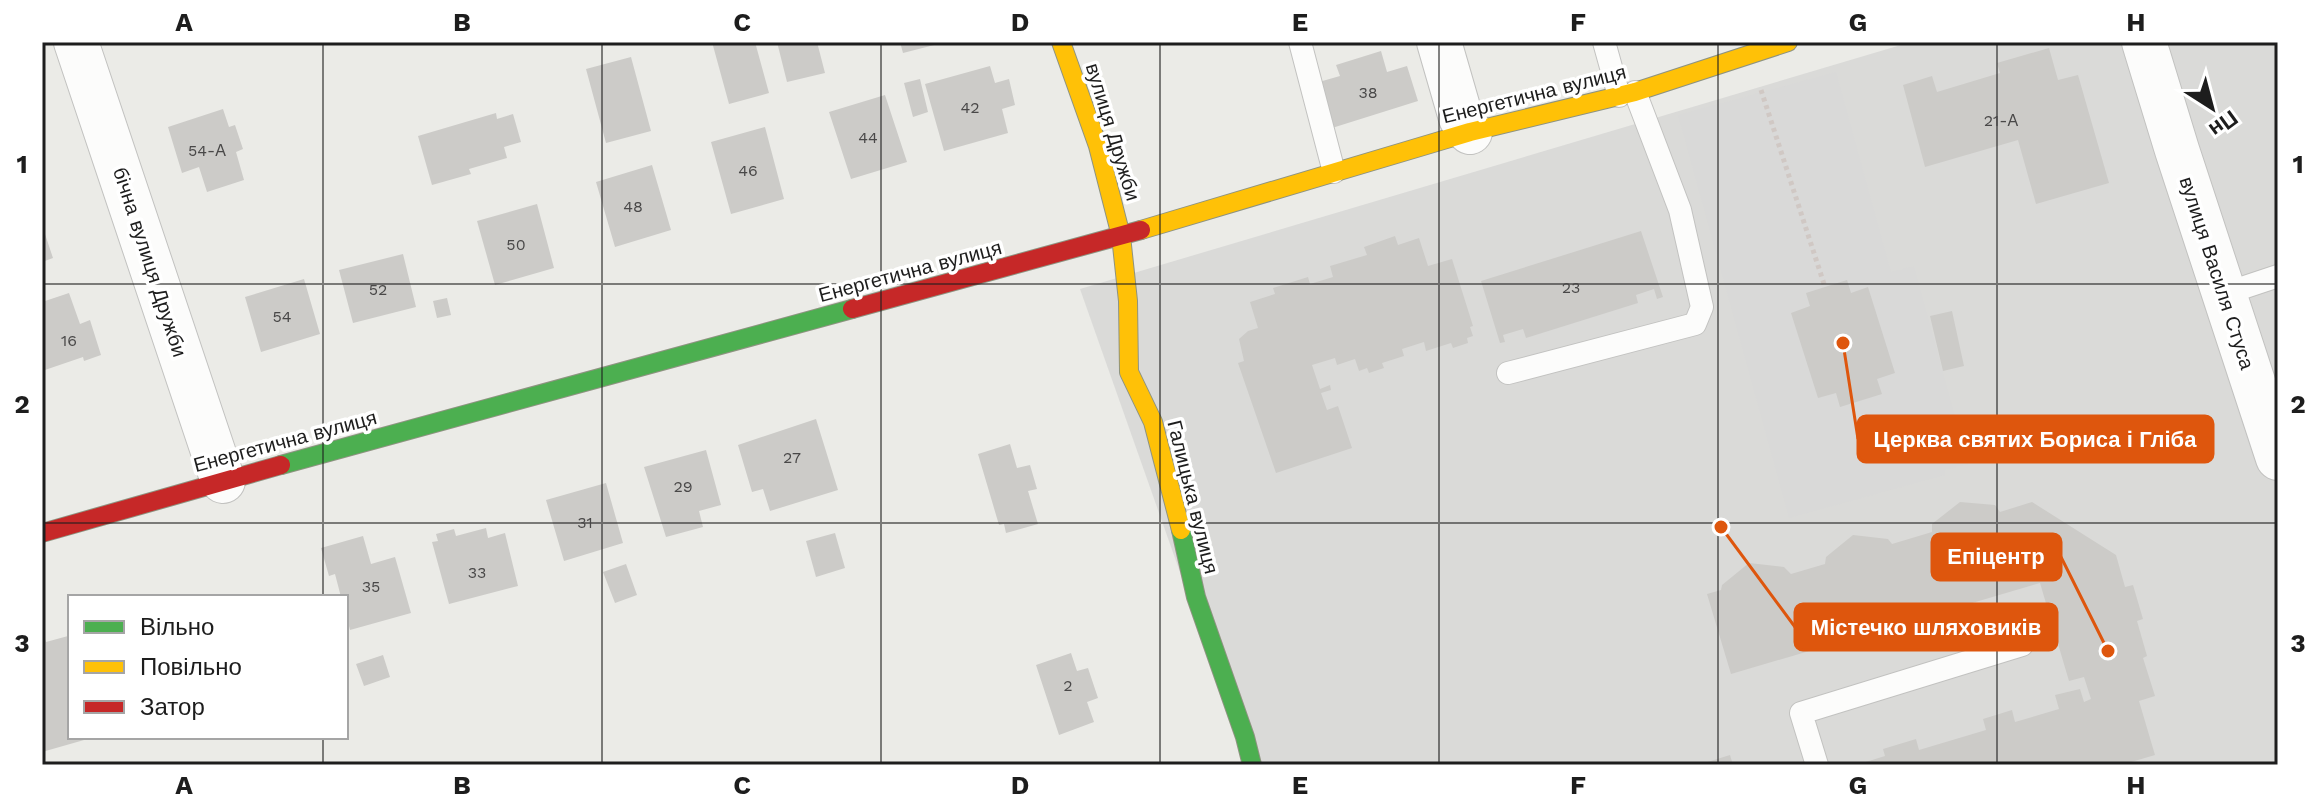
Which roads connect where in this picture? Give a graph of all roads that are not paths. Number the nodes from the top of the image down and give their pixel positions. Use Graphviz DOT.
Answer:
graph roads {
  1 [pos="76,42"];
  2 [pos="1061,42"];
  3 [pos="1300,42"];
  4 [pos="1439,42"];
  5 [pos="1604,42"];
  6 [pos="1788,42"];
  7 [pos="2144,42"];
  8 [pos="1627,94"];
  9 [pos="1470,132"];
  10 [pos="1334,172"];
  11 [pos="1121,236"];
  12 [pos="2278,276"];
  13 [pos="2224,294"];
  14 [pos="1508,373"];
  15 [pos="2278,458"];
  16 [pos="223,481"];
  17 [pos="42,533"];
  18 [pos="2022,645"];
  19 [pos="1252,765"];
  20 [pos="1817,765"];
  1 -- 16 [label="street, бічна вулиця Дружби"];
  2 -- 11 [label="street, вулиця Дружби"];
  3 -- 10 [label="lane"];
  4 -- 9 [label="street"];
  5 -- 8 [label="lane"];
  6 -- 8 [label="street, Енергетична вулиця"];
  7 -- 13 [label="street, вулиця Василя Стуса"];
  8 -- 9 [label="street, Енергетична вулиця"];
  8 -- 14 [label="lane"];
  9 -- 10 [label="street, Енергетична вулиця"];
  10 -- 11 [label="street, Енергетична вулиця"];
  11 -- 16 [label="street, Енергетична вулиця"];
  11 -- 19 [label="street, Галицька вулиця"];
  12 -- 13 [label="lane"];
  13 -- 15 [label="street, вулиця Василя Стуса"];
  16 -- 17 [label="street, Енергетична вулиця"];
  18 -- 20 [label="lane"];
}
